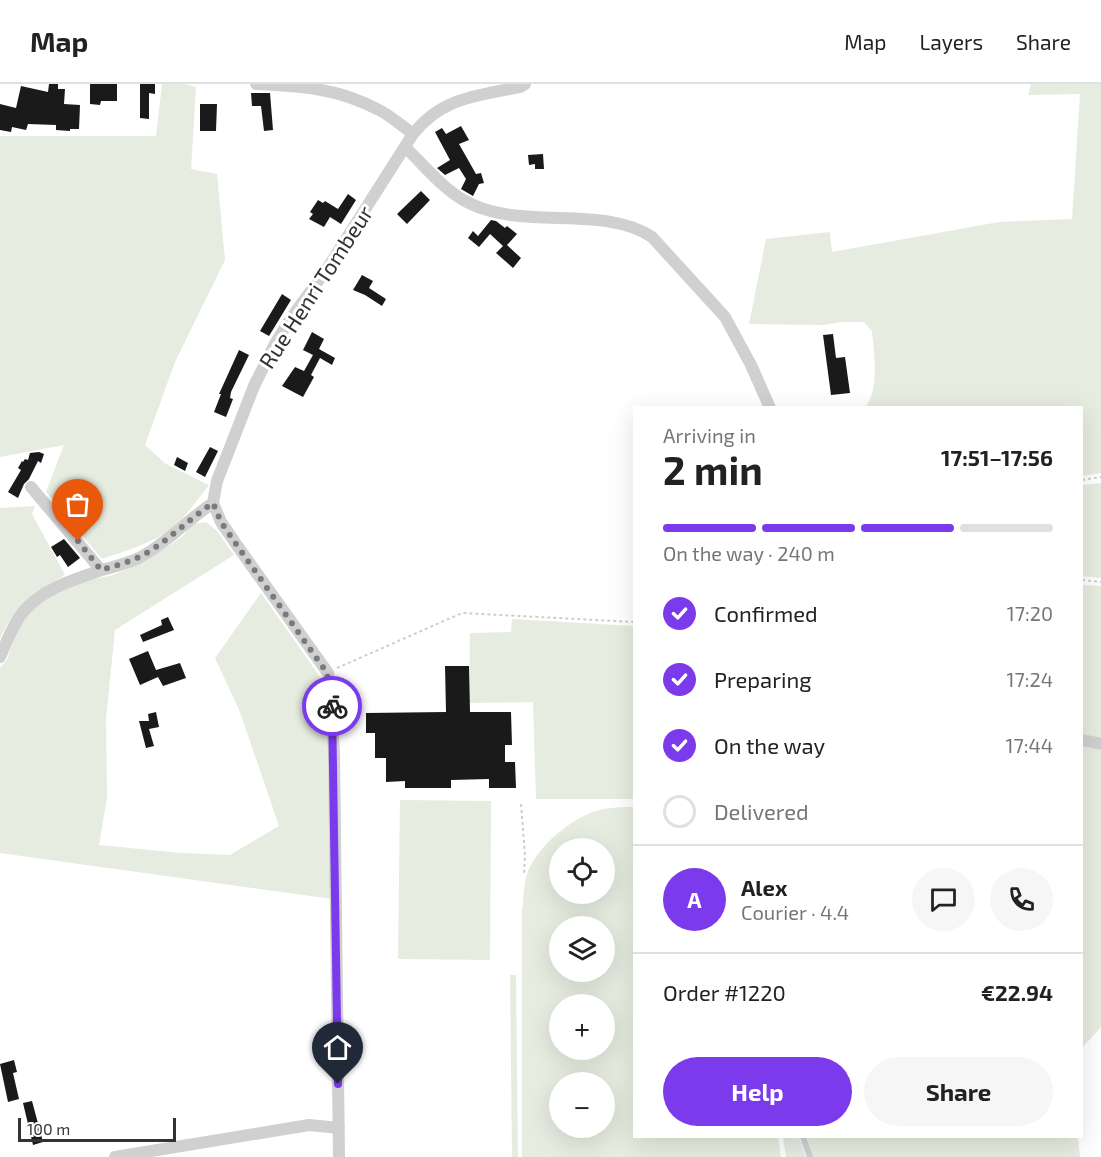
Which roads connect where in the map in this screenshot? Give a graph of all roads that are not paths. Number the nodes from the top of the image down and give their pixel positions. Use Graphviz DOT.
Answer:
graph roads {
  1 [pos="256,84"];
  2 [pos="525,84"];
  3 [pos="413,134"];
  4 [pos="405,147"];
  5 [pos="769,406"];
  6 [pos="31,487"];
  7 [pos="213,503"];
  8 [pos="101,570"];
  9 [pos="0,657"];
  10 [pos="1083,740"];
  11 [pos="1101,744"];
  12 [pos="339,1128"];
  13 [pos="803,1138"];
  14 [pos="115,1157"];
  15 [pos="339,1157"];
  16 [pos="810,1157"];
  1 -- 3 [label="street"];
  2 -- 3 [label="street, Rue Henri Tombeur"];
  3 -- 4 [label="street, Rue Henri Tombeur"];
  4 -- 5 [label="street"];
  4 -- 7 [label="street, Rue Henri Tombeur"];
  6 -- 8 [label="street"];
  7 -- 8 [label="street"];
  7 -- 12 [label="street"];
  8 -- 9 [label="street"];
  10 -- 11 [label="street"];
  12 -- 14 [label="street"];
  12 -- 15 [label="street"];
  13 -- 16 [label="lane"];
}
